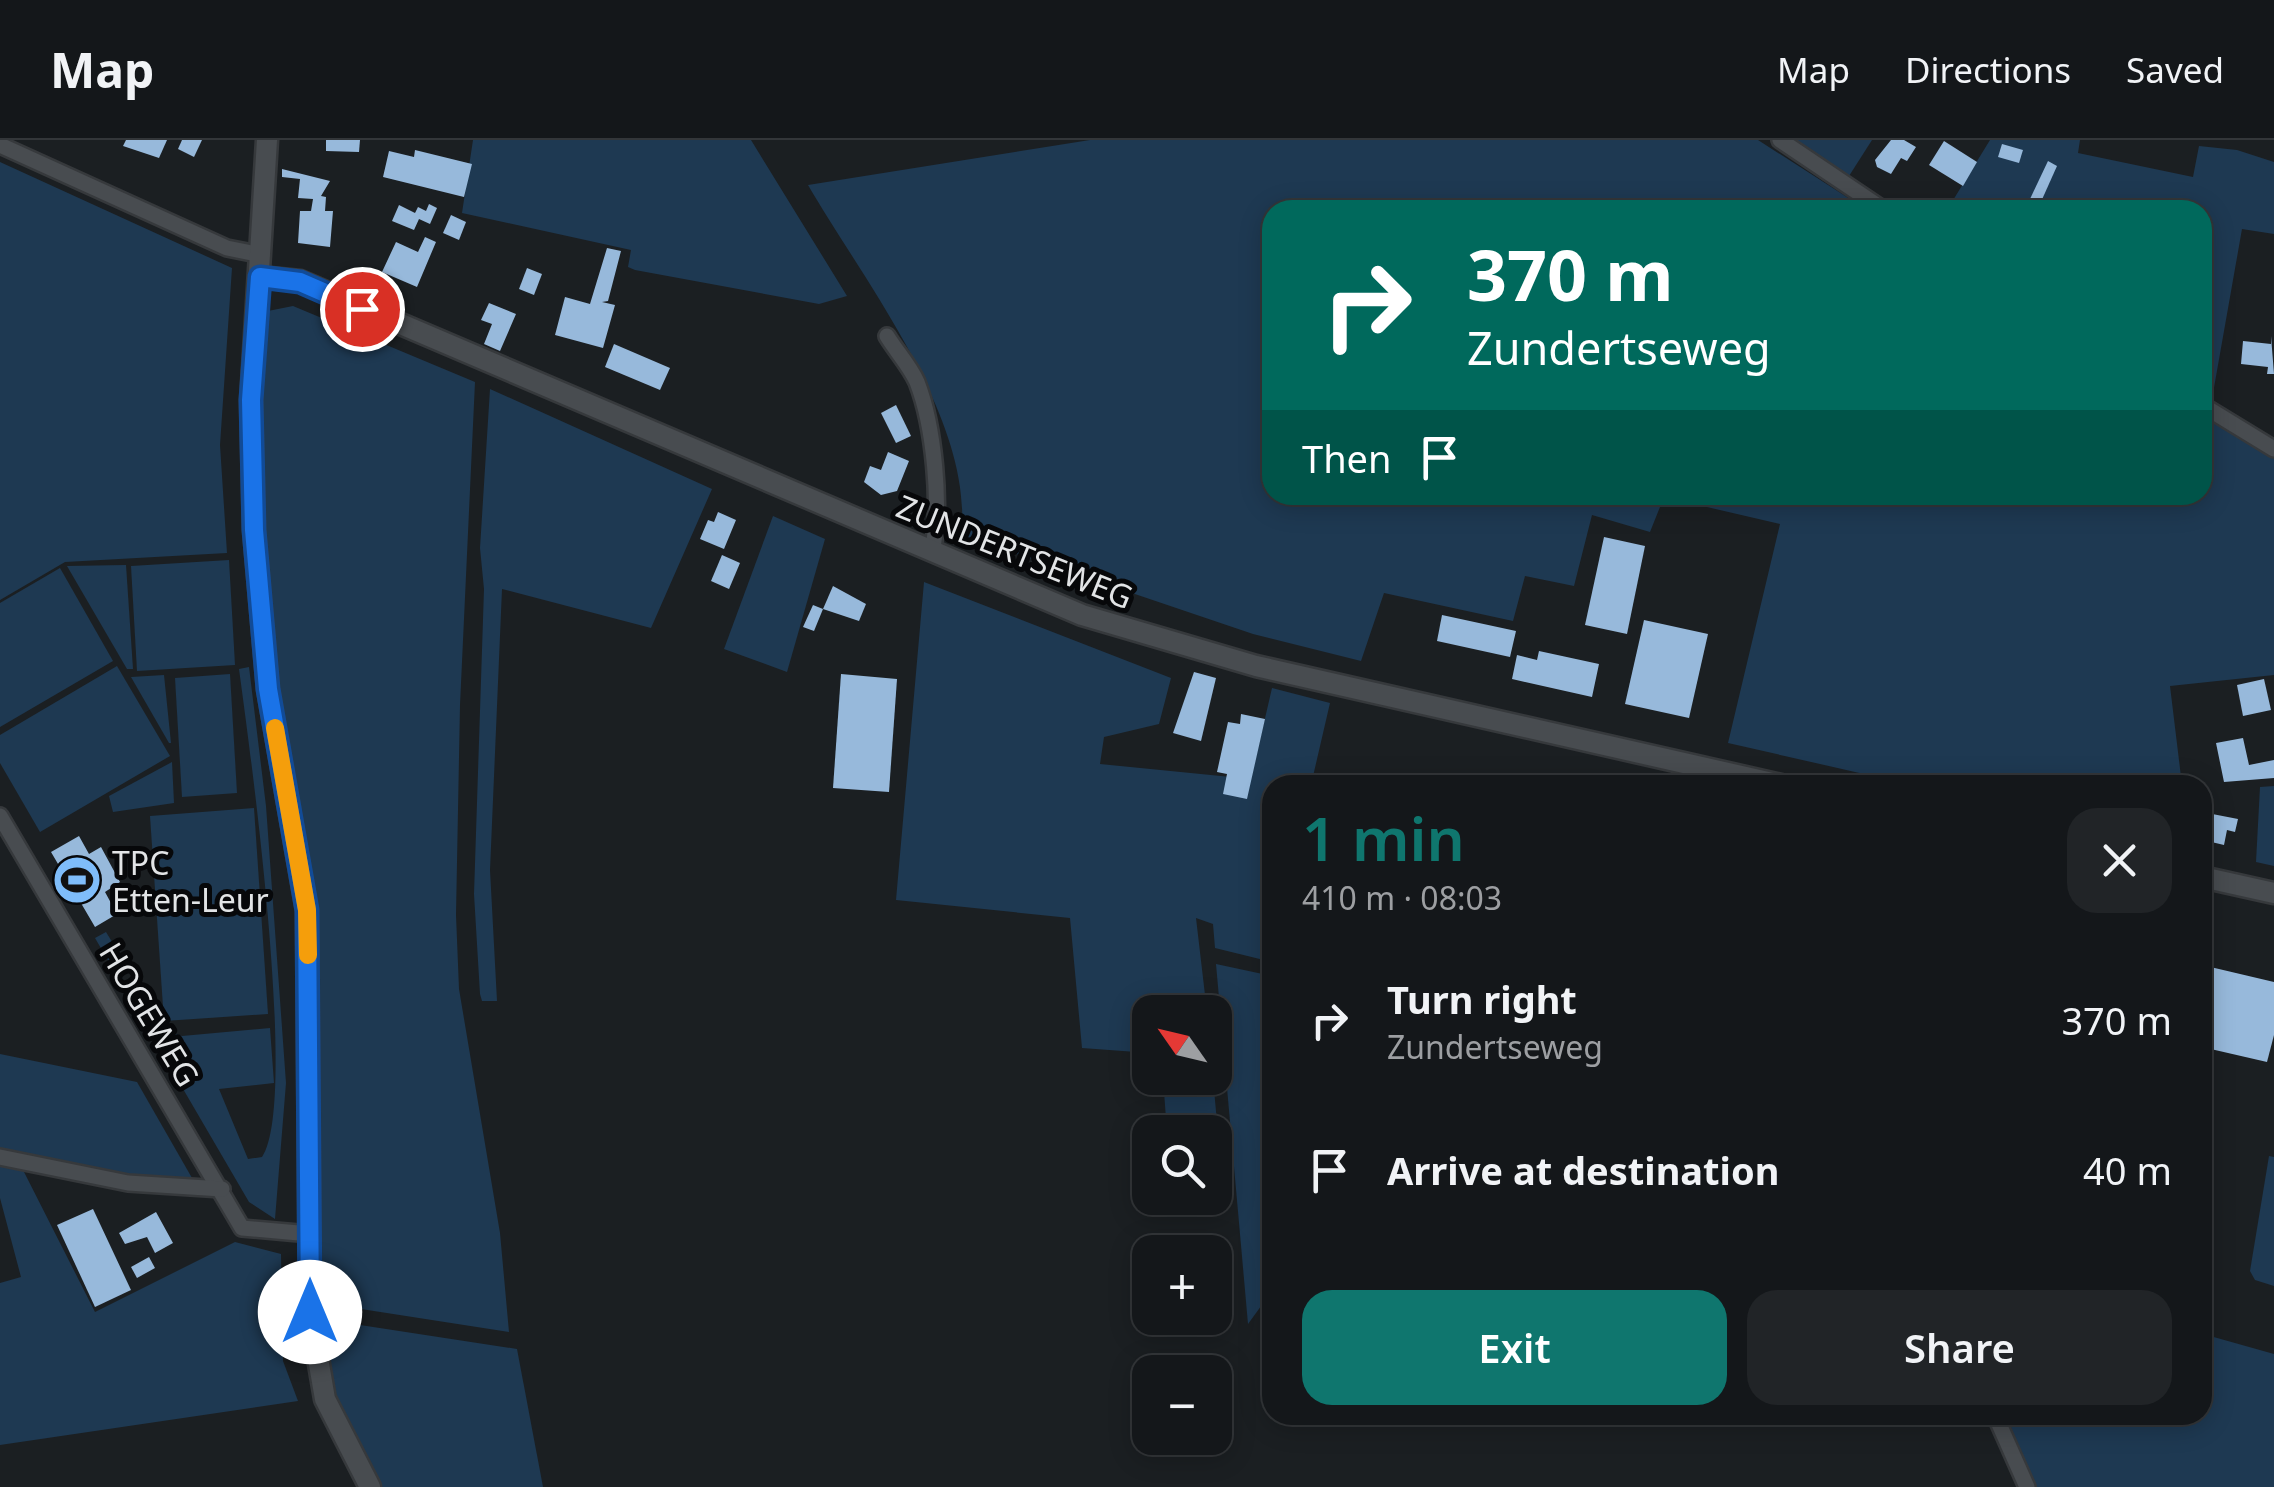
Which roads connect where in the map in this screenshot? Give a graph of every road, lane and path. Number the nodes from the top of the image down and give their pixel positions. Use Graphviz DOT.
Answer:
graph roads {
  1 [pos="268,140"];
  2 [pos="1780,140"];
  3 [pos="0,144"];
  4 [pos="1869,200"];
  5 [pos="262,256"];
  6 [pos="260,277"];
  7 [pos="887,336"];
  8 [pos="2212,411"];
  9 [pos="2274,448"];
  10 [pos="932,552"];
  11 [pos="1737,775"];
  12 [pos="0,816"];
  13 [pos="2212,879"];
  14 [pos="2274,893"];
  15 [pos="0,1156"];
  16 [pos="222,1188"];
  17 [pos="310,1234"];
  18 [pos="1999,1425"];
  19 [pos="370,1487"];
  20 [pos="2027,1487"];
  1 -- 5 [label="street"];
  2 -- 4 [label="street"];
  3 -- 5 [label="street"];
  5 -- 6 [label="street"];
  6 -- 10 [label="street, ZUNDERTSEWEG"];
  6 -- 17 [label="street"];
  7 -- 10 [label="street"];
  8 -- 9 [label="street"];
  10 -- 11 [label="street, ZUNDERTSEWEG"];
  12 -- 16 [label="street, HOGEWEG"];
  13 -- 14 [label="street"];
  15 -- 16 [label="street"];
  16 -- 17 [label="street, HOGEWEG"];
  17 -- 19 [label="street"];
  18 -- 20 [label="street"];
}
